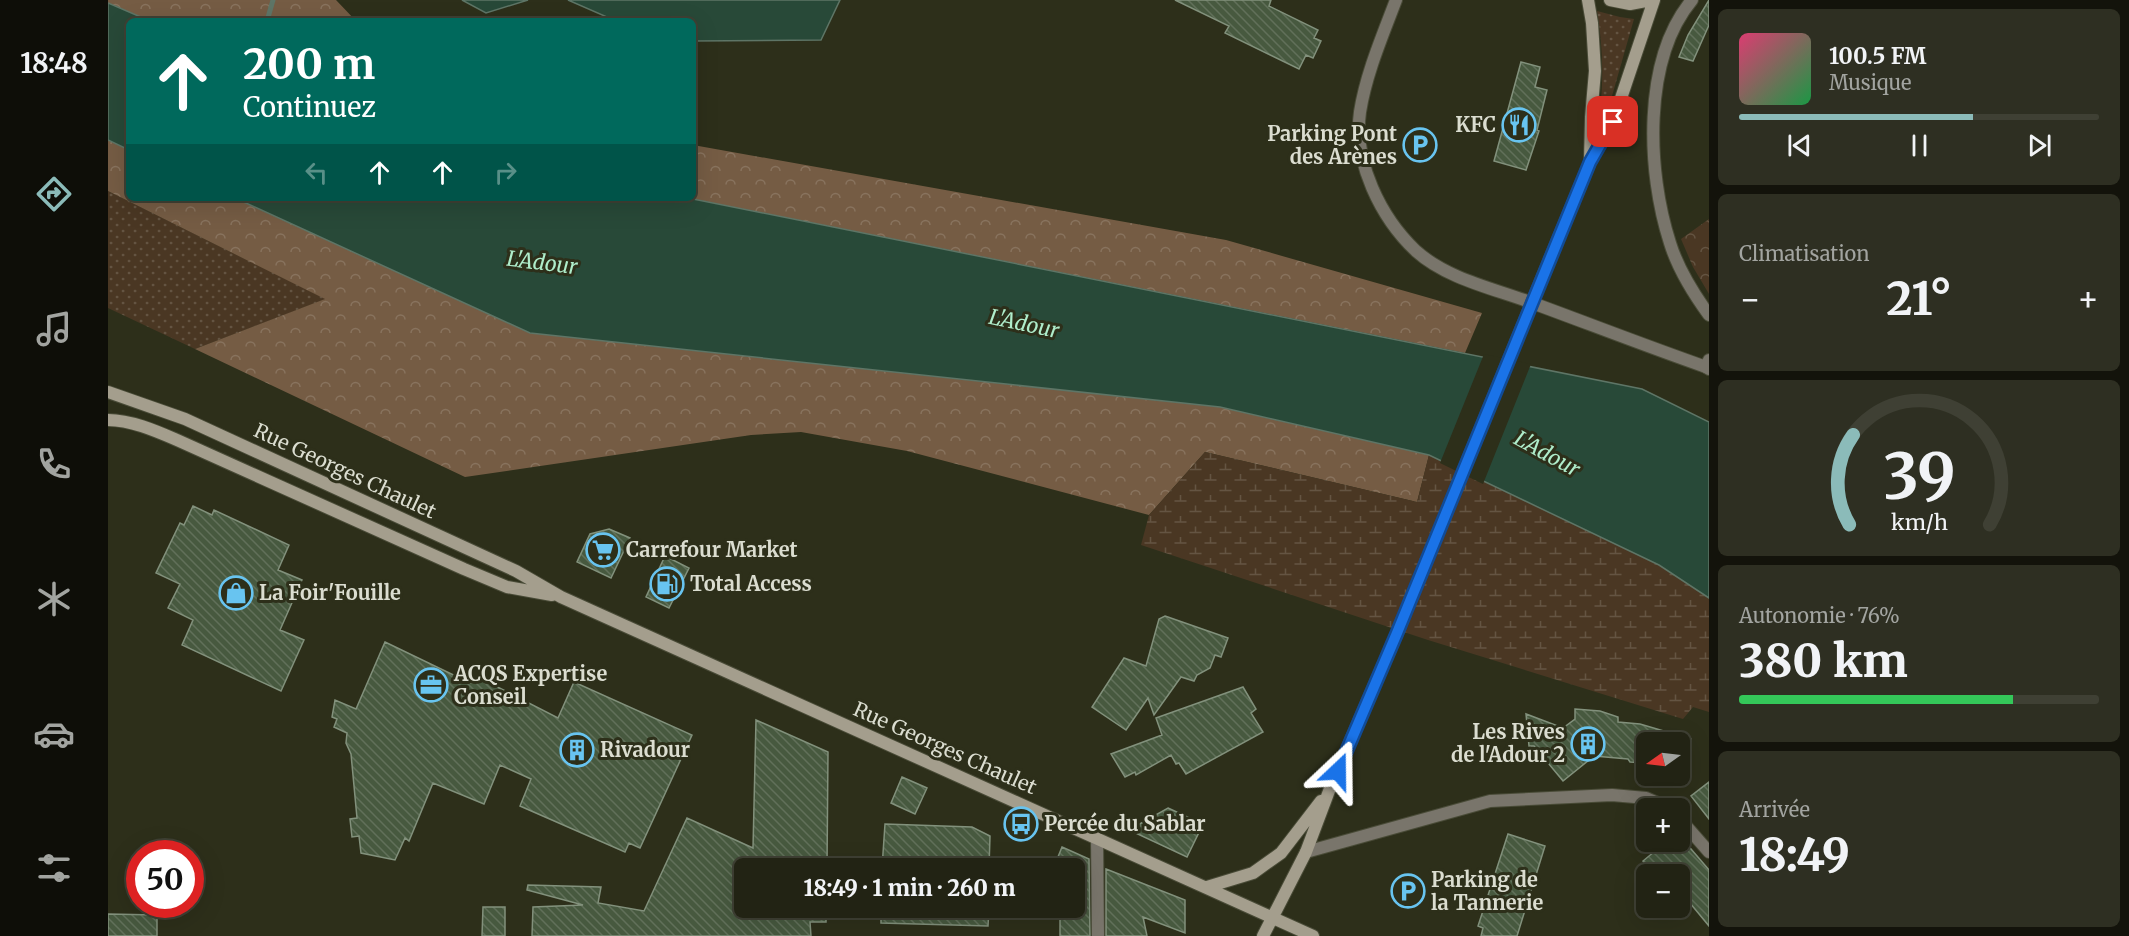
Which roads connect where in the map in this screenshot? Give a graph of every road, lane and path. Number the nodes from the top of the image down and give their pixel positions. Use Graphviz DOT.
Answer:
graph roads {
  1 [pos="1396,0"];
  2 [pos="1588,0"];
  3 [pos="1610,0"];
  4 [pos="1652,0"];
  5 [pos="1692,0"];
  6 [pos="1590,162"];
  7 [pos="1709,315"];
  8 [pos="1708,365"];
  9 [pos="108,392"];
  10 [pos="108,420"];
  11 [pos="561,597"];
  12 [pos="1329,791"];
  13 [pos="1646,798"];
  14 [pos="1690,830"];
  15 [pos="1097,838"];
  16 [pos="1306,852"];
  17 [pos="1709,852"];
  18 [pos="1207,887"];
  19 [pos="1272,916"];
  20 [pos="1098,936"];
  21 [pos="1263,936"];
  22 [pos="1313,936"];
  1 -- 8 [label="street"];
  2 -- 6 [label="main road"];
  3 -- 4 [label="main road"];
  4 -- 6 [label="main road"];
  5 -- 7 [label="street"];
  6 -- 12 [label="main road, bridge"];
  9 -- 11 [label="main road, Rue Georges Chaulet"];
  10 -- 11 [label="main road, Rue Georges Chaulet"];
  11 -- 15 [label="main road, Rue Georges Chaulet"];
  12 -- 16 [label="main road"];
  12 -- 18 [label="main road"];
  13 -- 16 [label="street"];
  14 -- 17 [label="street"];
  15 -- 18 [label="main road, Rue Georges Chaulet"];
  15 -- 20 [label="street"];
  16 -- 19 [label="main road"];
  18 -- 19 [label="main road, Rue Georges Chaulet"];
  19 -- 21 [label="main road"];
  19 -- 22 [label="main road, Rue Georges Chaulet"];
}
